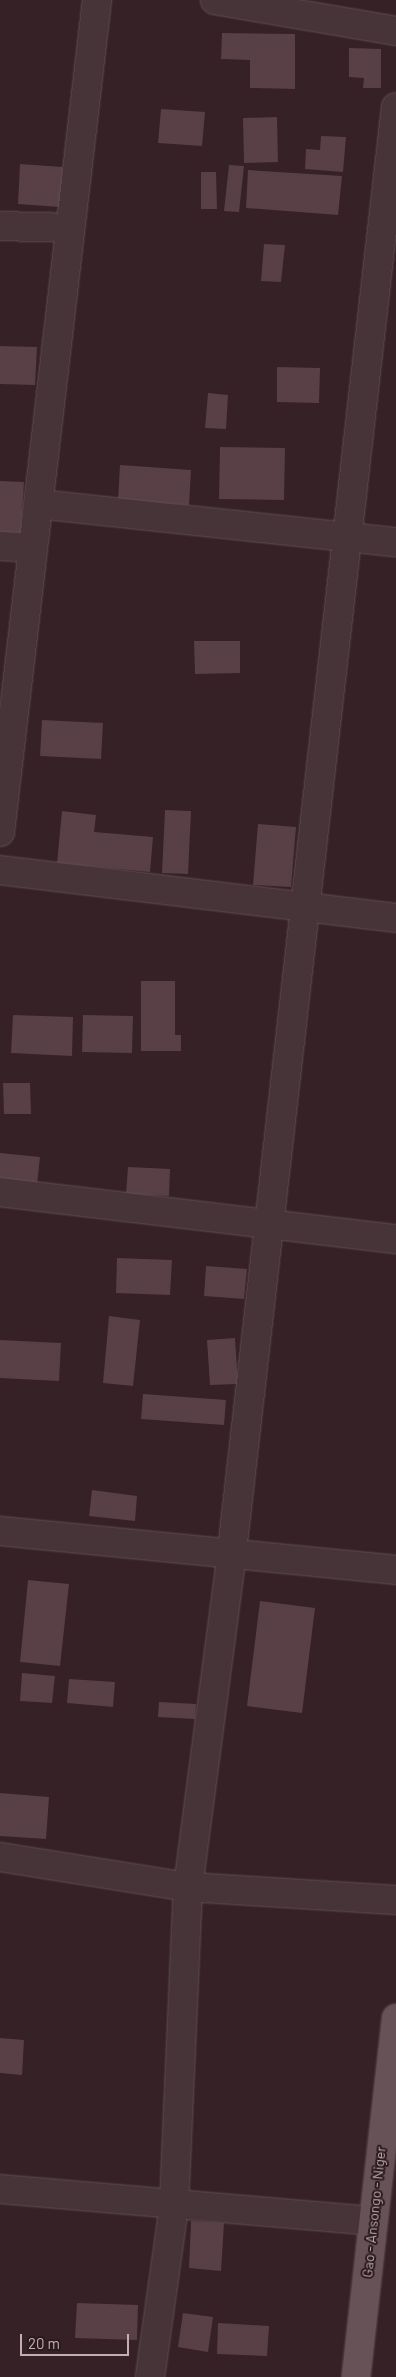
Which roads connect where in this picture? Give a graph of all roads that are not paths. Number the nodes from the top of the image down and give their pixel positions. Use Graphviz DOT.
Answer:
graph roads {
  1 [pos="96,0"];
  2 [pos="216,0"];
  3 [pos="396,31"];
  4 [pos="396,107"];
  5 [pos="0,226"];
  6 [pos="70,228"];
  7 [pos="38,504"];
  8 [pos="345,535"];
  9 [pos="396,542"];
  10 [pos="0,546"];
  11 [pos="33,548"];
  12 [pos="0,832"];
  13 [pos="0,870"];
  14 [pos="304,907"];
  15 [pos="396,918"];
  16 [pos="0,1192"];
  17 [pos="269,1223"];
  18 [pos="396,1239"];
  19 [pos="0,1530"];
  20 [pos="232,1551"];
  21 [pos="396,1570"];
  22 [pos="0,1857"];
  23 [pos="188,1887"];
  24 [pos="396,1900"];
  25 [pos="396,2018"];
  26 [pos="390,2135"];
  27 [pos="0,2189"];
  28 [pos="174,2206"];
  29 [pos="373,2221"];
  30 [pos="150,2377"];
  31 [pos="356,2377"];
  1 -- 6 [label="street"];
  2 -- 3 [label="street"];
  4 -- 8 [label="street"];
  5 -- 6 [label="street"];
  6 -- 7 [label="street"];
  7 -- 8 [label="street"];
  7 -- 11 [label="street"];
  8 -- 9 [label="street"];
  8 -- 14 [label="street"];
  10 -- 11 [label="street"];
  11 -- 12 [label="street"];
  13 -- 14 [label="street"];
  14 -- 15 [label="street"];
  14 -- 17 [label="street"];
  16 -- 17 [label="street"];
  17 -- 18 [label="street"];
  17 -- 20 [label="street"];
  19 -- 20 [label="street"];
  20 -- 21 [label="street"];
  20 -- 23 [label="street"];
  22 -- 23 [label="street"];
  23 -- 24 [label="street"];
  23 -- 28 [label="street"];
  25 -- 26 [label="main road, Gao - Ansongo - Niger"];
  26 -- 29 [label="main road, Gao - Ansongo - Niger"];
  27 -- 28 [label="street"];
  28 -- 29 [label="street"];
  28 -- 30 [label="street"];
  29 -- 31 [label="main road, Gao - Ansongo - Niger"];
}
